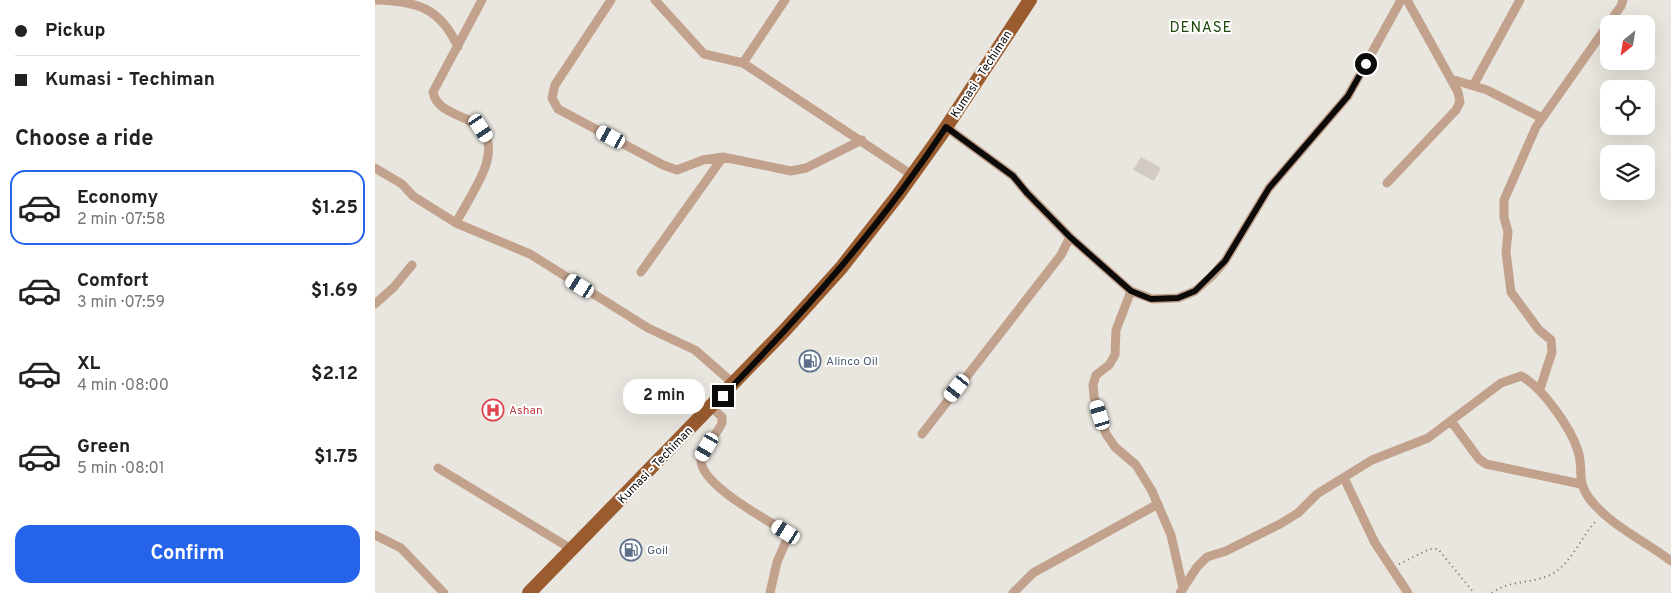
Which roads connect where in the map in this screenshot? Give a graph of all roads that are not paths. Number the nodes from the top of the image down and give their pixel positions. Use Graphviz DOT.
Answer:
graph roads {
  1 [pos="375,0"];
  2 [pos="483,0"];
  3 [pos="611,0"];
  4 [pos="655,0"];
  5 [pos="785,0"];
  6 [pos="1030,0"];
  7 [pos="1401,0"];
  8 [pos="1407,0"];
  9 [pos="1520,0"];
  10 [pos="1623,0"];
  11 [pos="458,47"];
  12 [pos="743,63"];
  13 [pos="1451,80"];
  14 [pos="1474,84"];
  15 [pos="1542,118"];
  16 [pos="946,127"];
  17 [pos="862,140"];
  18 [pos="723,157"];
  19 [pos="375,168"];
  20 [pos="912,175"];
  21 [pos="1387,184"];
  22 [pos="456,223"];
  23 [pos="1070,237"];
  24 [pos="412,265"];
  25 [pos="641,272"];
  26 [pos="1131,291"];
  27 [pos="375,304"];
  28 [pos="733,384"];
  29 [pos="1540,389"];
  30 [pos="711,407"];
  31 [pos="1451,421"];
  32 [pos="922,434"];
  33 [pos="439,468"];
  34 [pos="1344,478"];
  35 [pos="1581,484"];
  36 [pos="1158,504"];
  37 [pos="375,535"];
  38 [pos="573,550"];
  39 [pos="1671,561"];
  40 [pos="1181,590"];
  41 [pos="444,593"];
  42 [pos="529,593"];
  43 [pos="770,593"];
  44 [pos="1013,593"];
  45 [pos="1408,593"];
  1 -- 11 [label="street"];
  2 -- 11 [label="street"];
  3 -- 18 [label="street"];
  4 -- 12 [label="street"];
  5 -- 12 [label="street"];
  6 -- 16 [label="highway, Kumasi - Techiman"];
  7 -- 26 [label="street"];
  8 -- 13 [label="street"];
  9 -- 14 [label="street"];
  10 -- 15 [label="street"];
  11 -- 22 [label="street"];
  12 -- 17 [label="street"];
  13 -- 14 [label="street"];
  13 -- 21 [label="street"];
  14 -- 15 [label="street"];
  15 -- 29 [label="street"];
  16 -- 20 [label="highway, Kumasi - Techiman"];
  16 -- 23 [label="street"];
  17 -- 18 [label="street"];
  17 -- 20 [label="street"];
  18 -- 25 [label="street"];
  19 -- 22 [label="street"];
  20 -- 28 [label="highway, Kumasi - Techiman"];
  22 -- 28 [label="street"];
  23 -- 26 [label="street"];
  23 -- 32 [label="street"];
  24 -- 27 [label="street"];
  26 -- 36 [label="street"];
  28 -- 30 [label="highway, Kumasi - Techiman"];
  29 -- 31 [label="street"];
  29 -- 35 [label="street"];
  30 -- 38 [label="highway, Kumasi - Techiman"];
  30 -- 43 [label="street"];
  31 -- 34 [label="street"];
  31 -- 35 [label="street"];
  33 -- 38 [label="street"];
  34 -- 40 [label="street"];
  34 -- 45 [label="street"];
  35 -- 39 [label="street"];
  36 -- 40 [label="street"];
  36 -- 44 [label="street"];
  37 -- 41 [label="street"];
  38 -- 42 [label="highway, Kumasi - Techiman"];
}
